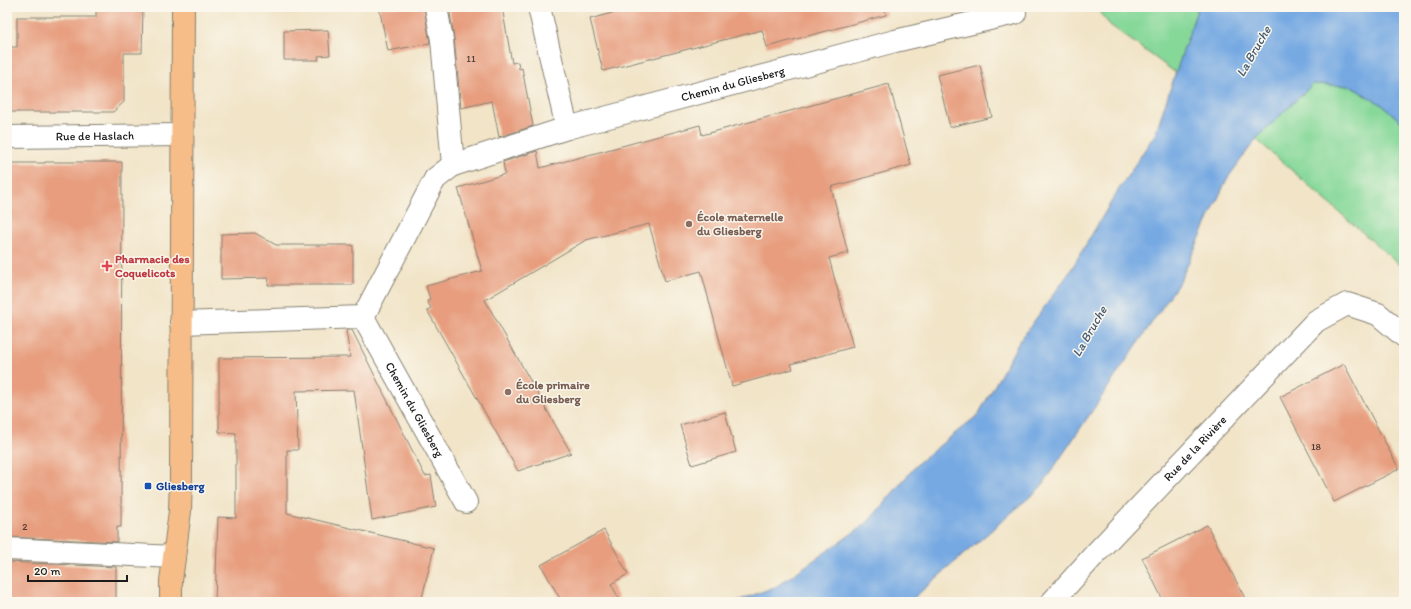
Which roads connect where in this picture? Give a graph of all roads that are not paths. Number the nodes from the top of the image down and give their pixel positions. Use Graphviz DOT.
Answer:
graph roads {
  1 [pos="183,7"];
  2 [pos="436,7"];
  3 [pos="539,7"];
  4 [pos="1015,12"];
  5 [pos="568,128"];
  6 [pos="182,135"];
  7 [pos="7,137"];
  8 [pos="453,165"];
  9 [pos="363,317"];
  10 [pos="181,322"];
  11 [pos="1404,336"];
  12 [pos="466,502"];
  13 [pos="7,549"];
  14 [pos="174,557"];
  15 [pos="171,602"];
  16 [pos="1052,602"];
  1 -- 6 [label="main road"];
  2 -- 8 [label="street"];
  3 -- 5 [label="street"];
  4 -- 5 [label="street, Chemin du Gliesberg"];
  5 -- 8 [label="street, Chemin du Gliesberg"];
  6 -- 7 [label="street, Rue de Haslach"];
  6 -- 10 [label="main road"];
  8 -- 9 [label="street, Chemin du Gliesberg"];
  9 -- 10 [label="street"];
  9 -- 12 [label="street, Chemin du Gliesberg"];
  10 -- 14 [label="main road"];
  11 -- 16 [label="street, Rue de la Rivière"];
  13 -- 14 [label="street"];
  14 -- 15 [label="main road"];
}
